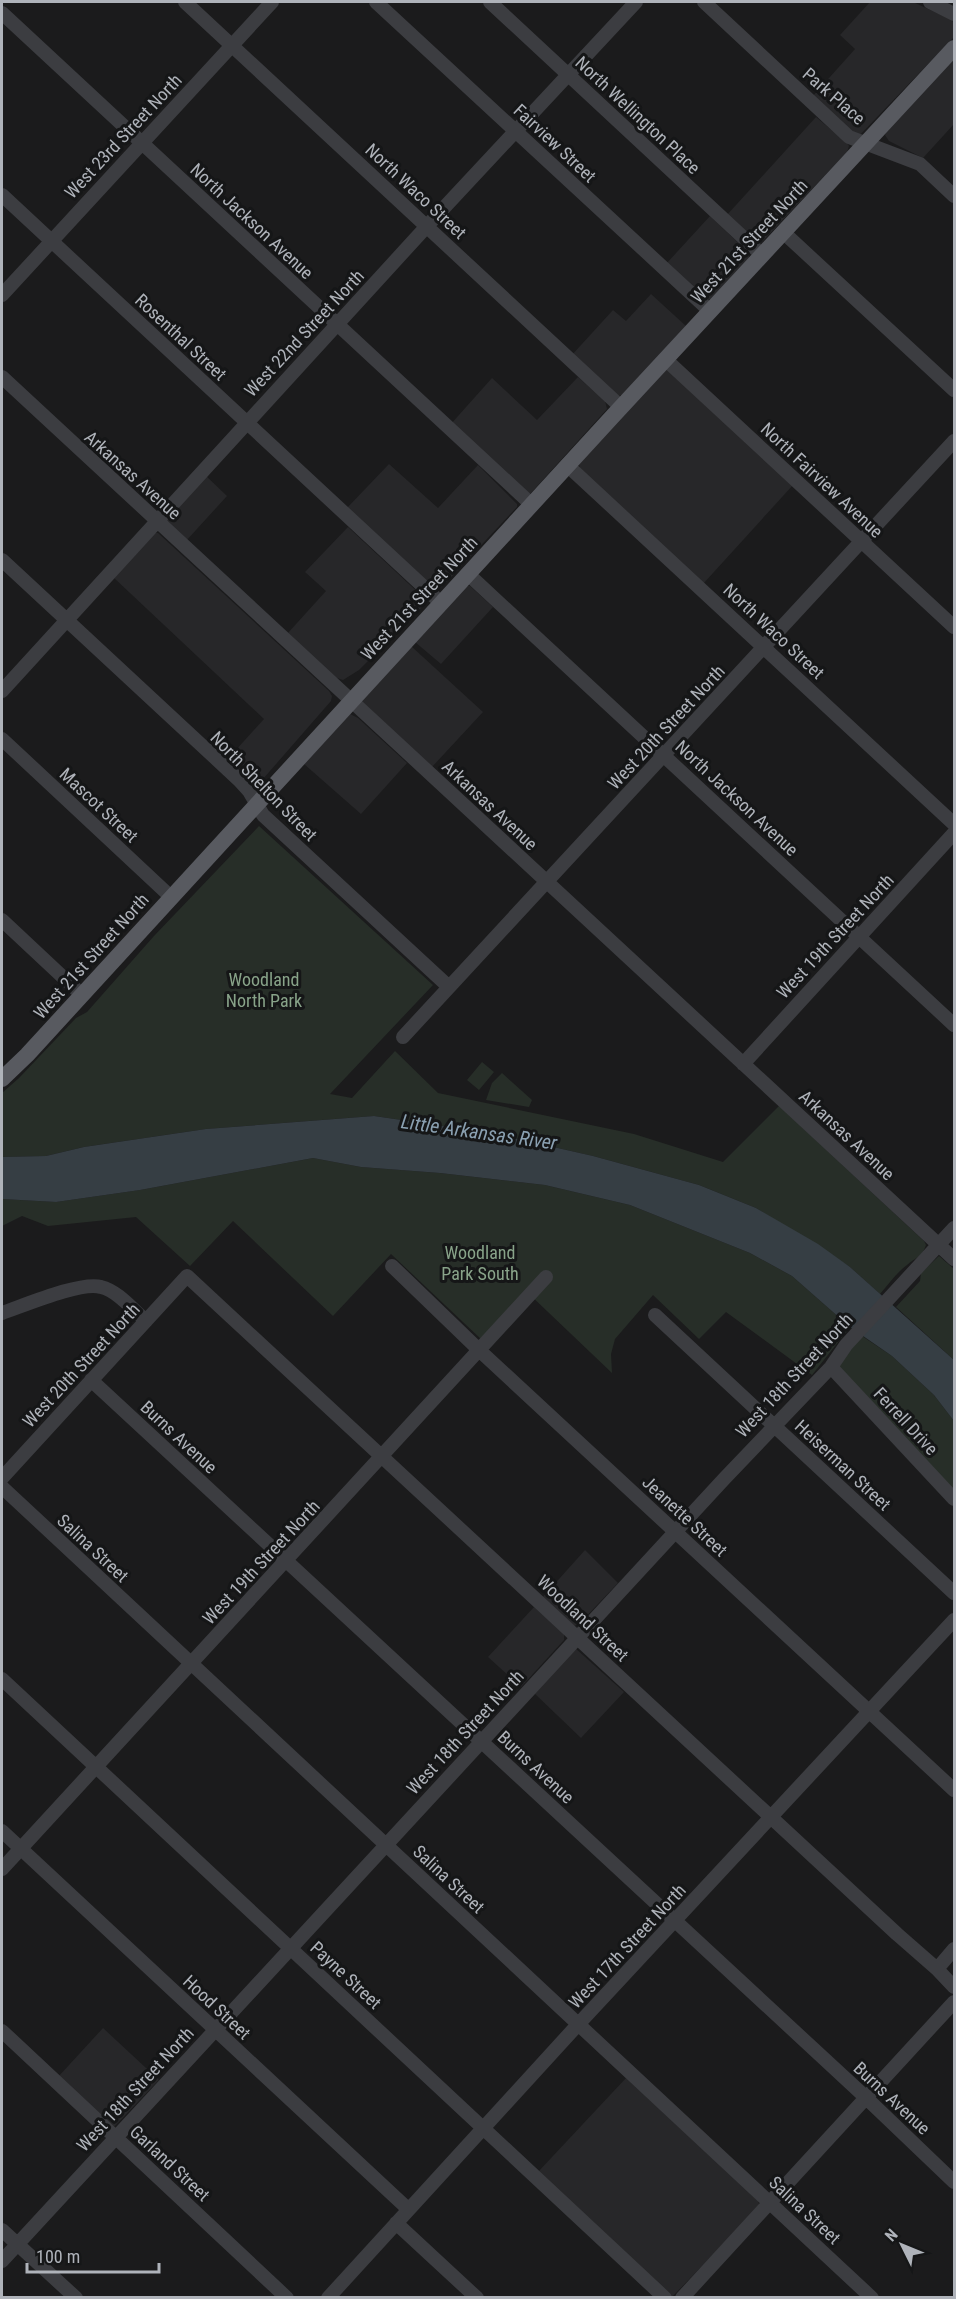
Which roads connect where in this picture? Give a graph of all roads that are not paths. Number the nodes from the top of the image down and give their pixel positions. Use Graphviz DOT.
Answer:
graph roads {
  1 [pos="185,2"];
  2 [pos="272,2"];
  3 [pos="376,2"];
  4 [pos="490,2"];
  5 [pos="636,2"];
  6 [pos="704,2"];
  7 [pos="930,2"];
  8 [pos="2,13"];
  9 [pos="954,14"];
  10 [pos="232,45"];
  11 [pos="954,48"];
  12 [pos="568,74"];
  13 [pos="515,130"];
  14 [pos="142,143"];
  15 [pos="865,143"];
  16 [pos="2,195"];
  17 [pos="954,196"];
  18 [pos="427,226"];
  19 [pos="783,232"];
  20 [pos="51,241"];
  21 [pos="762,255"];
  22 [pos="2,296"];
  23 [pos="710,311"];
  24 [pos="337,324"];
  25 [pos="665,359"];
  26 [pos="2,377"];
  27 [pos="954,390"];
  28 [pos="621,406"];
  29 [pos="246,422"];
  30 [pos="954,441"];
  31 [pos="567,465"];
  32 [pos="531,504"];
  33 [pos="156,520"];
  34 [pos="862,542"];
  35 [pos="2,560"];
  36 [pos="468,574"];
  37 [pos="441,603"];
  38 [pos="66,620"];
  39 [pos="954,627"];
  40 [pos="765,647"];
  41 [pos="2,691"];
  42 [pos="351,701"];
  43 [pos="2,739"];
  44 [pos="664,755"];
  45 [pos="256,804"];
  46 [pos="954,824"];
  47 [pos="954,833"];
  48 [pos="546,882"];
  49 [pos="171,897"];
  50 [pos="2,920"];
  51 [pos="859,936"];
  52 [pos="449,987"];
  53 [pos="82,995"];
  54 [pos="954,1025"];
  55 [pos="403,1036"];
  56 [pos="743,1064"];
  57 [pos="2,1079"];
  58 [pos="954,1228"];
  59 [pos="939,1245"];
  60 [pos="954,1259"];
  61 [pos="392,1266"];
  62 [pos="187,1276"];
  63 [pos="546,1277"];
  64 [pos="2,1313"];
  65 [pos="655,1315"];
  66 [pos="146,1321"];
  67 [pos="479,1350"];
  68 [pos="831,1367"];
  69 [pos="92,1380"];
  70 [pos="773,1425"];
  71 [pos="382,1456"];
  72 [pos="2,1478"];
  73 [pos="2,1487"];
  74 [pos="954,1499"];
  75 [pos="675,1531"];
  76 [pos="286,1561"];
  77 [pos="954,1593"];
  78 [pos="954,1620"];
  79 [pos="577,1637"];
  80 [pos="191,1664"];
  81 [pos="2,1679"];
  82 [pos="869,1712"];
  83 [pos="481,1741"];
  84 [pos="96,1767"];
  85 [pos="954,1790"];
  86 [pos="772,1817"];
  87 [pos="2,1831"];
  88 [pos="386,1845"];
  89 [pos="21,1848"];
  90 [pos="2,1869"];
  91 [pos="675,1920"];
  92 [pos="290,1948"];
  93 [pos="954,1949"];
  94 [pos="937,1969"];
  95 [pos="954,1987"];
  96 [pos="954,2002"];
  97 [pos="579,2024"];
  98 [pos="215,2030"];
  99 [pos="2,2031"];
  100 [pos="867,2098"];
  101 [pos="483,2128"];
  102 [pos="116,2137"];
  103 [pos="954,2182"];
  104 [pos="771,2202"];
  105 [pos="408,2209"];
  106 [pos="396,2223"];
  107 [pos="2,2230"];
  108 [pos="17,2244"];
  109 [pos="2,2261"];
  110 [pos="76,2298"];
  111 [pos="287,2298"];
  112 [pos="328,2298"];
  113 [pos="477,2298"];
  114 [pos="665,2298"];
  115 [pos="682,2298"];
  116 [pos="872,2298"];
  1 -- 10 [label="street, North Waco Street"];
  2 -- 10 [label="street, West 23rd Street North"];
  3 -- 13 [label="street, Fairview Street"];
  4 -- 12 [label="street, North Wellington Place"];
  5 -- 12 [label="street, West 22nd Street North"];
  6 -- 15 [label="street, Park Place"];
  7 -- 9 [label="street"];
  8 -- 14 [label="street, North Jackson Avenue"];
  10 -- 14 [label="street, West 23rd Street North"];
  10 -- 18 [label="street, North Waco Street"];
  11 -- 15 [label="main road, West 21st Street North"];
  12 -- 13 [label="street, West 22nd Street North"];
  12 -- 21 [label="street, North Wellington Place"];
  13 -- 18 [label="street, West 22nd Street North"];
  13 -- 23 [label="street, Fairview Street"];
  14 -- 20 [label="street, West 23rd Street North"];
  14 -- 24 [label="street, North Jackson Avenue"];
  15 -- 17 [label="street, Park Place"];
  15 -- 19 [label="main road, West 21st Street North"];
  16 -- 20 [label="street, Rosenthal Street"];
  18 -- 24 [label="street, West 22nd Street North"];
  18 -- 28 [label="street, North Waco Street"];
  19 -- 21 [label="main road, West 21st Street North"];
  19 -- 27 [label="street"];
  20 -- 22 [label="street, West 23rd Street North"];
  20 -- 29 [label="street, Rosenthal Street"];
  21 -- 23 [label="main road, West 21st Street North"];
  23 -- 25 [label="main road, West 21st Street North"];
  24 -- 29 [label="street, West 22nd Street North"];
  24 -- 32 [label="street, North Jackson Avenue"];
  25 -- 28 [label="main road, West 21st Street North"];
  25 -- 34 [label="street, North Fairview Avenue"];
  26 -- 33 [label="street, Arkansas Avenue"];
  28 -- 31 [label="main road, West 21st Street North"];
  29 -- 33 [label="street, West 22nd Street North"];
  29 -- 37 [label="street, Rosenthal Street"];
  30 -- 34 [label="street, West 20th Street North"];
  31 -- 32 [label="main road, West 21st Street North"];
  31 -- 40 [label="street, North Waco Street"];
  32 -- 36 [label="main road, West 21st Street North"];
  33 -- 38 [label="street, West 22nd Street North"];
  33 -- 42 [label="street, Arkansas Avenue"];
  34 -- 39 [label="street, North Fairview Avenue"];
  34 -- 40 [label="street, West 20th Street North"];
  35 -- 38 [label="street, North Shelton Street"];
  36 -- 37 [label="main road, West 21st Street North"];
  36 -- 44 [label="street, North Jackson Avenue"];
  37 -- 42 [label="main road, West 21st Street North"];
  38 -- 41 [label="street, West 22nd Street North"];
  38 -- 45 [label="street, North Shelton Street"];
  40 -- 44 [label="street, West 20th Street North"];
  40 -- 46 [label="street, North Waco Street"];
  42 -- 45 [label="main road, West 21st Street North"];
  42 -- 48 [label="street, Arkansas Avenue"];
  43 -- 49 [label="street, Mascot Street"];
  44 -- 48 [label="street, West 20th Street North"];
  44 -- 51 [label="street, North Jackson Avenue"];
  45 -- 49 [label="main road, West 21st Street North"];
  45 -- 52 [label="street, North Shelton Street"];
  47 -- 51 [label="street, West 19th Street North"];
  48 -- 52 [label="street, West 20th Street North"];
  48 -- 56 [label="street, Arkansas Avenue"];
  49 -- 53 [label="main road, West 21st Street North"];
  50 -- 53 [label="street"];
  51 -- 54 [label="street, North Jackson Avenue"];
  51 -- 56 [label="street, West 19th Street North"];
  52 -- 55 [label="street, West 20th Street North"];
  53 -- 57 [label="main road, West 21st Street North"];
  56 -- 59 [label="street, Arkansas Avenue"];
  58 -- 59 [label="street, West 18th Street North"];
  59 -- 60 [label="street, Arkansas Avenue"];
  59 -- 68 [label="street, West 18th Street North"];
  61 -- 67 [label="street, Jeanette Street"];
  62 -- 66 [label="street, West 20th Street North"];
  62 -- 71 [label="street, Woodland Street"];
  63 -- 67 [label="street, West 19th Street North"];
  64 -- 66 [label="street"];
  65 -- 70 [label="street, Heiserman Street"];
  66 -- 69 [label="street, West 20th Street North"];
  67 -- 71 [label="street, West 19th Street North"];
  67 -- 75 [label="street, Jeanette Street"];
  68 -- 70 [label="street, West 18th Street North"];
  68 -- 74 [label="street, Ferrell Drive"];
  69 -- 72 [label="street, West 20th Street North"];
  69 -- 76 [label="street, Burns Avenue"];
  70 -- 75 [label="street, West 18th Street North"];
  70 -- 77 [label="street, Heiserman Street"];
  71 -- 76 [label="street, West 19th Street North"];
  71 -- 79 [label="street, Woodland Street"];
  73 -- 80 [label="street, Salina Street"];
  75 -- 79 [label="street, West 18th Street North"];
  75 -- 82 [label="street, Jeanette Street"];
  76 -- 80 [label="street, West 19th Street North"];
  76 -- 83 [label="street, Burns Avenue"];
  78 -- 82 [label="street, West 17th Street North"];
  79 -- 83 [label="street, West 18th Street North"];
  79 -- 86 [label="street, Woodland Street"];
  80 -- 84 [label="street, West 19th Street North"];
  80 -- 88 [label="street, Salina Street"];
  81 -- 84 [label="street, Payne Street"];
  82 -- 85 [label="street, Jeanette Street"];
  82 -- 86 [label="street, West 17th Street North"];
  83 -- 88 [label="street, West 18th Street North"];
  83 -- 91 [label="street, Burns Avenue"];
  84 -- 89 [label="street, West 19th Street North"];
  84 -- 92 [label="street, Payne Street"];
  86 -- 91 [label="street, West 17th Street North"];
  86 -- 94 [label="street, Woodland Street"];
  87 -- 89 [label="street, Hood Street"];
  88 -- 92 [label="street, West 18th Street North"];
  88 -- 97 [label="street, Salina Street"];
  89 -- 90 [label="street, West 19th Street North"];
  89 -- 98 [label="street, Hood Street"];
  91 -- 97 [label="street, West 17th Street North"];
  91 -- 100 [label="street, Burns Avenue"];
  92 -- 98 [label="street, West 18th Street North"];
  92 -- 101 [label="street, Payne Street"];
  93 -- 94 [label="street"];
  94 -- 95 [label="street, Woodland Street"];
  96 -- 100 [label="street"];
  97 -- 101 [label="street, West 17th Street North"];
  97 -- 104 [label="street, Salina Street"];
  98 -- 102 [label="street, West 18th Street North"];
  98 -- 105 [label="street, Hood Street"];
  99 -- 102 [label="street, Garland Street"];
  100 -- 103 [label="street, Burns Avenue"];
  100 -- 104 [label="street"];
  101 -- 105 [label="street, West 17th Street North"];
  101 -- 114 [label="street, Payne Street"];
  102 -- 108 [label="street, West 18th Street North"];
  102 -- 111 [label="street, Garland Street"];
  104 -- 115 [label="street"];
  104 -- 116 [label="street, Salina Street"];
  105 -- 106 [label="street, West 17th Street North"];
  106 -- 112 [label="street, West 17th Street North"];
  106 -- 113 [label="street"];
  107 -- 108 [label="street"];
  108 -- 109 [label="street, West 18th Street North"];
  108 -- 110 [label="street"];
}
